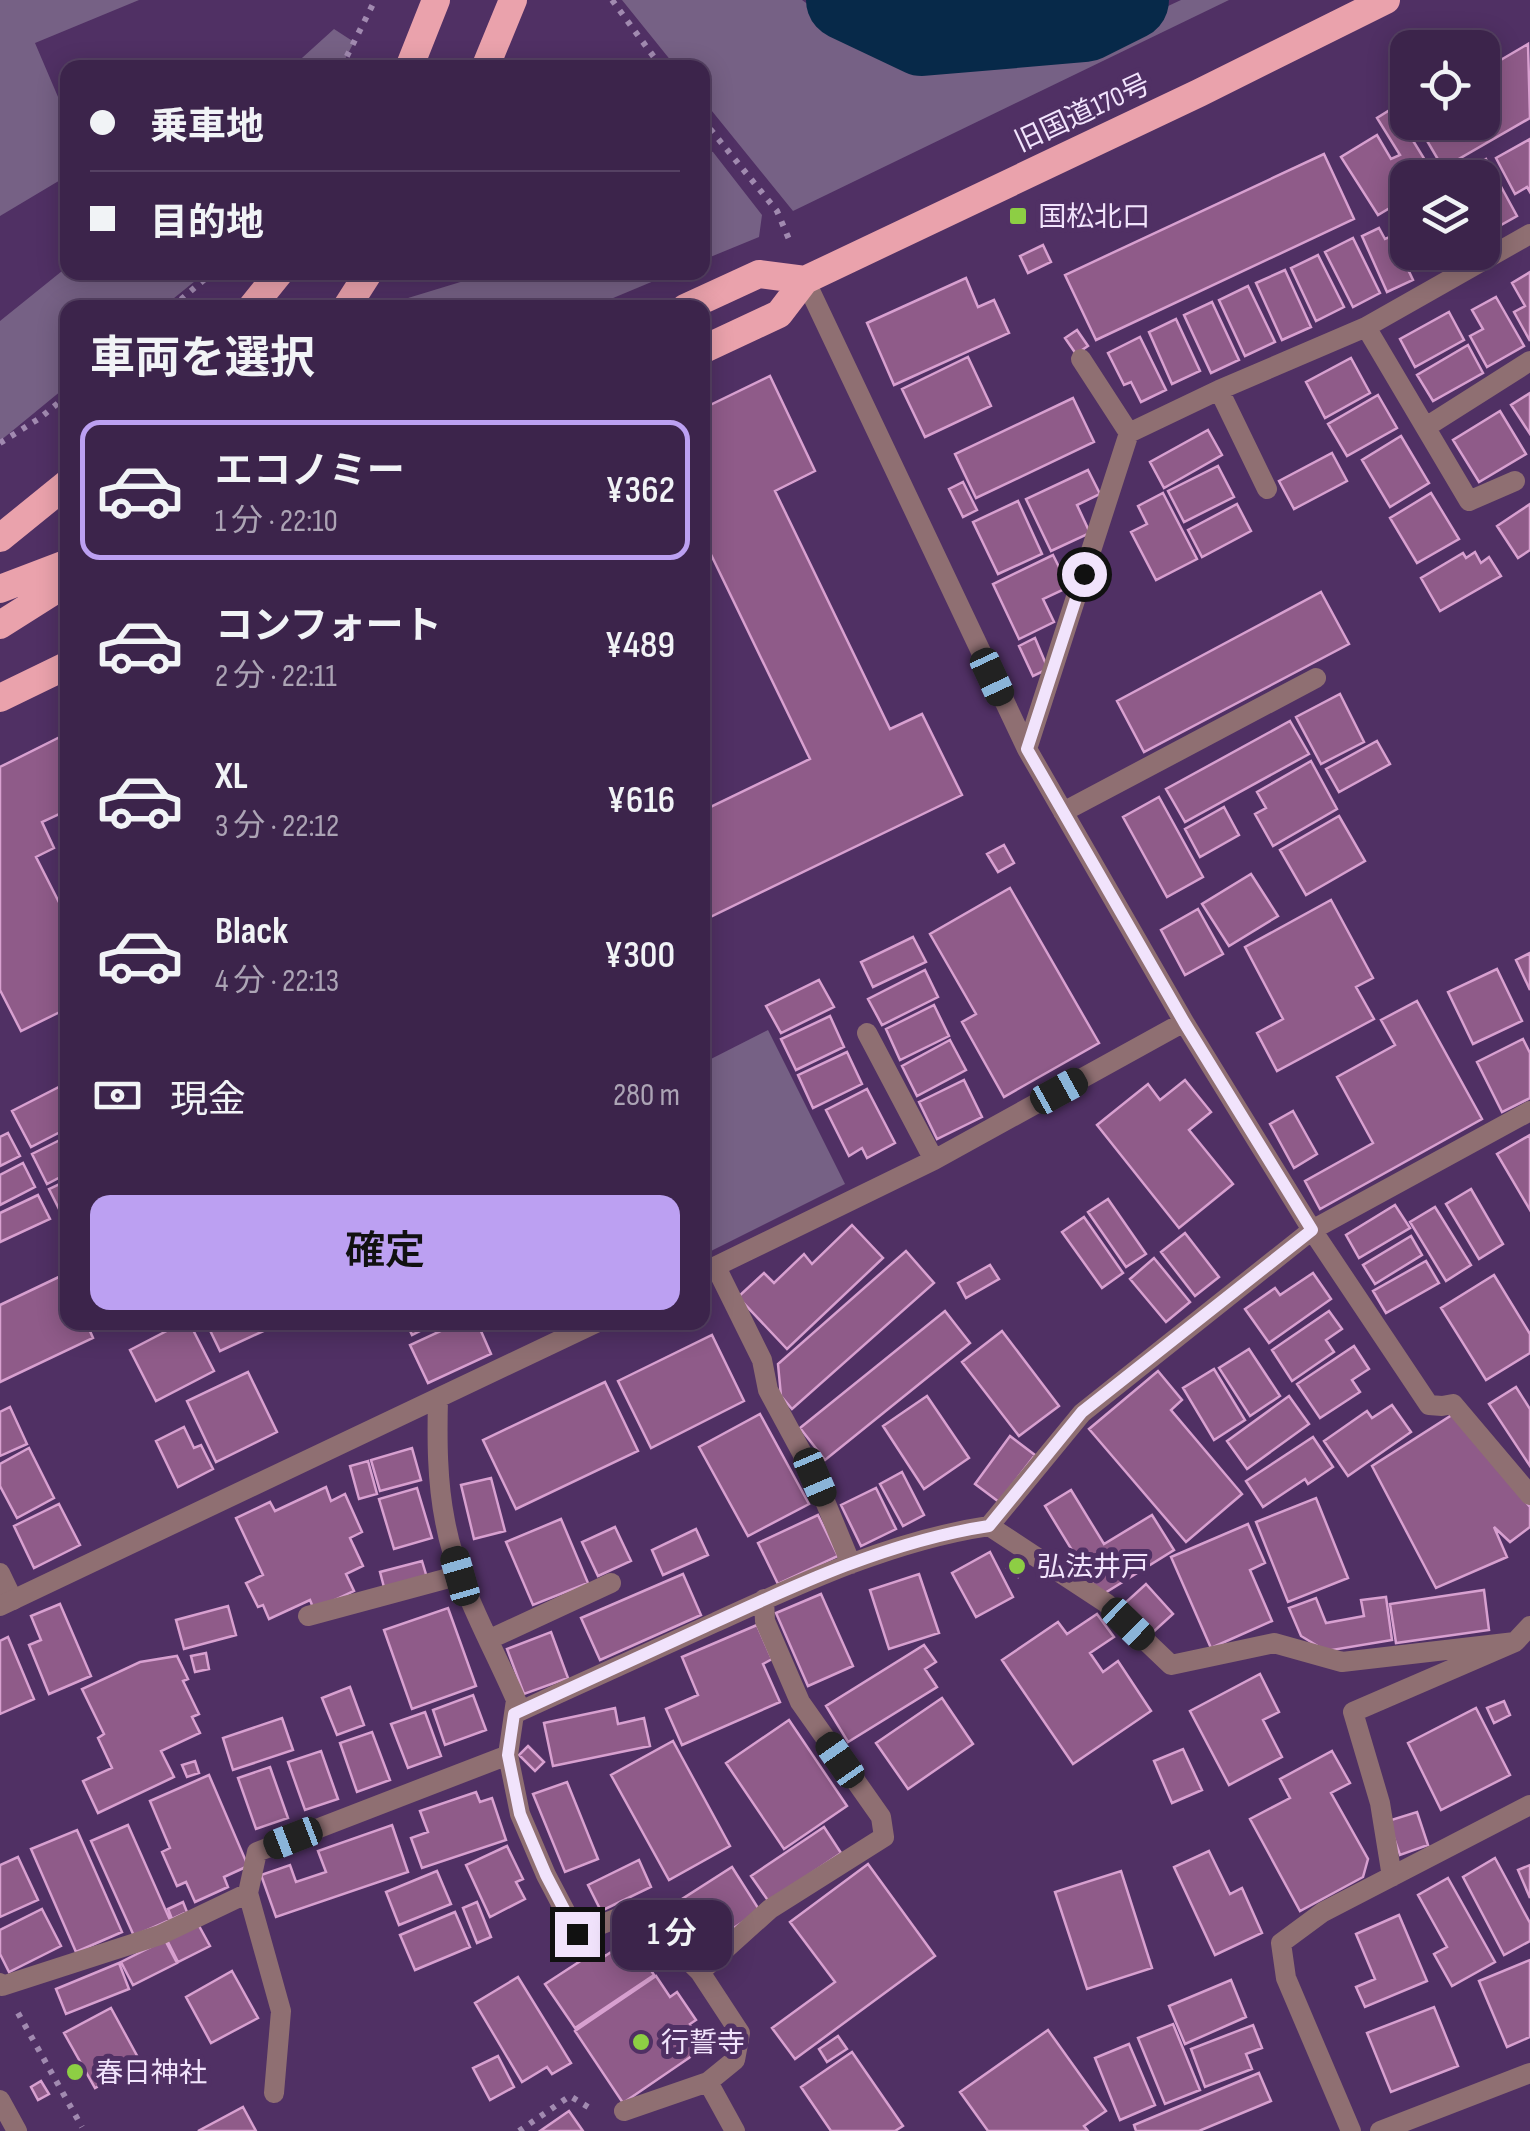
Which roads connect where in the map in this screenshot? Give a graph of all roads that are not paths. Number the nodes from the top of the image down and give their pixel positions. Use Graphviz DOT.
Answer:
graph roads {
  1 [pos="436,0"];
  2 [pos="514,0"];
  3 [pos="1386,0"];
  4 [pos="411,60"];
  5 [pos="488,60"];
  6 [pos="1530,234"];
  7 [pos="274,280"];
  8 [pos="805,280"];
  9 [pos="257,300"];
  10 [pos="702,300"];
  11 [pos="1366,326"];
  12 [pos="710,346"];
  13 [pos="1081,359"];
  14 [pos="1530,361"];
  15 [pos="1220,390"];
  16 [pos="1426,427"];
  17 [pos="1129,433"];
  18 [pos="1515,481"];
  19 [pos="60,489"];
  20 [pos="1266,489"];
  21 [pos="0,538"];
  22 [pos="60,565"];
  23 [pos="60,587"];
  24 [pos="0,589"];
  25 [pos="0,625"];
  26 [pos="60,670"];
  27 [pos="1316,678"];
  28 [pos="0,698"];
  29 [pos="1027,749"];
  30 [pos="1062,812"];
  31 [pos="1184,1022"];
  32 [pos="867,1033"];
  33 [pos="1530,1111"];
  34 [pos="934,1160"];
  35 [pos="1312,1230"];
  36 [pos="710,1270"];
  37 [pos="710,1272"];
  38 [pos="581,1330"];
  39 [pos="438,1398"];
  40 [pos="1530,1496"];
  41 [pos="989,1526"];
  42 [pos="851,1564"];
  43 [pos="0,1574"];
  44 [pos="460,1576"];
  45 [pos="612,1583"];
  46 [pos="764,1600"];
  47 [pos="7,1603"];
  48 [pos="308,1616"];
  49 [pos="1522,1634"];
  50 [pos="490,1640"];
  51 [pos="514,1714"];
  52 [pos="508,1755"];
  53 [pos="1530,1805"];
  54 [pos="1392,1878"];
  55 [pos="248,1894"];
  56 [pos="700,1972"];
  57 [pos="0,1986"];
  58 [pos="1530,2073"];
  59 [pos="708,2082"];
  60 [pos="274,2093"];
  61 [pos="0,2100"];
  62 [pos="624,2111"];
  63 [pos="18,2131"];
  64 [pos="736,2131"];
  65 [pos="1351,2131"];
  66 [pos="1380,2131"];
  1 -- 4 [label="highway"];
  2 -- 5 [label="highway"];
  3 -- 8 [label="highway, 旧国道170号"];
  6 -- 11 [label="street"];
  7 -- 9 [label="highway"];
  8 -- 10 [label="highway"];
  8 -- 12 [label="highway"];
  8 -- 29 [label="street"];
  11 -- 15 [label="street"];
  11 -- 16 [label="street"];
  13 -- 17 [label="street"];
  14 -- 16 [label="street"];
  15 -- 17 [label="street"];
  15 -- 20 [label="street"];
  16 -- 18 [label="street"];
  17 -- 29 [label="street"];
  19 -- 21 [label="highway"];
  22 -- 24 [label="highway"];
  23 -- 25 [label="highway"];
  26 -- 28 [label="highway"];
  27 -- 30 [label="street"];
  29 -- 30 [label="street"];
  30 -- 31 [label="street"];
  31 -- 34 [label="street"];
  31 -- 35 [label="street"];
  32 -- 34 [label="street"];
  33 -- 35 [label="street"];
  34 -- 36 [label="street"];
  35 -- 40 [label="street"];
  35 -- 41 [label="street"];
  37 -- 42 [label="street"];
  38 -- 39 [label="street"];
  39 -- 44 [label="street"];
  39 -- 47 [label="street"];
  41 -- 42 [label="street"];
  41 -- 49 [label="street"];
  42 -- 46 [label="street"];
  43 -- 47 [label="street"];
  44 -- 48 [label="street"];
  44 -- 50 [label="street"];
  45 -- 50 [label="street"];
  46 -- 51 [label="street"];
  46 -- 56 [label="street"];
  49 -- 54 [label="street"];
  50 -- 51 [label="street"];
  51 -- 52 [label="street"];
  52 -- 55 [label="street"];
  52 -- 56 [label="street"];
  53 -- 54 [label="street"];
  54 -- 65 [label="street"];
  55 -- 57 [label="street"];
  55 -- 60 [label="street"];
  56 -- 59 [label="street"];
  58 -- 66 [label="street"];
  59 -- 62 [label="street"];
  59 -- 64 [label="street"];
  61 -- 63 [label="street"];
}
